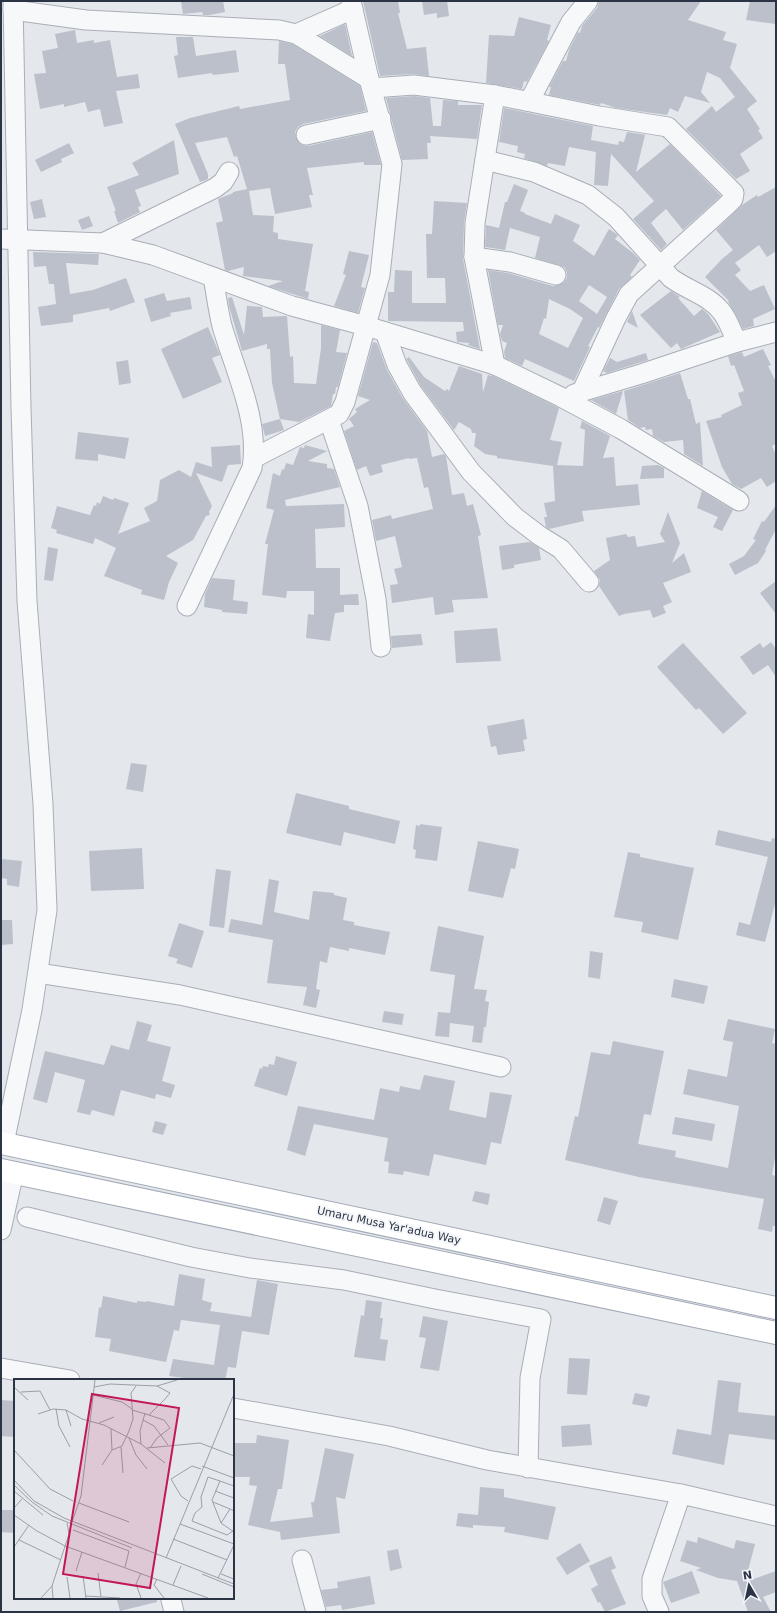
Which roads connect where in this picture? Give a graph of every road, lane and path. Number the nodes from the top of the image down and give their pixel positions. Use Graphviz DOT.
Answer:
graph roads {
  1 [pos="588,1"];
  2 [pos="13,5"];
  3 [pos="352,5"];
  4 [pos="296,34"];
  5 [pos="370,84"];
  6 [pos="495,95"];
  7 [pos="526,101"];
  8 [pos="380,119"];
  9 [pos="306,135"];
  10 [pos="485,160"];
  11 [pos="229,172"];
  12 [pos="9,239"];
  13 [pos="103,244"];
  14 [pos="474,257"];
  15 [pos="661,267"];
  16 [pos="556,276"];
  17 [pos="213,277"];
  18 [pos="366,326"];
  19 [pos="385,332"];
  20 [pos="776,332"];
  21 [pos="737,342"];
  22 [pos="495,365"];
  23 [pos="582,391"];
  24 [pos="561,397"];
  25 [pos="329,420"];
  26 [pos="254,458"];
  27 [pos="739,501"];
  28 [pos="589,582"];
  29 [pos="187,606"];
  30 [pos="381,646"];
  31 [pos="38,973"];
  32 [pos="501,1067"];
  33 [pos="2,1143"];
  34 [pos="68,1157"];
  35 [pos="8,1171"];
  36 [pos="63,1182"];
  37 [pos="27,1217"];
  38 [pos="1,1230"];
  39 [pos="776,1308"];
  40 [pos="776,1332"];
  41 [pos="1,1368"];
  42 [pos="64,1379"];
  43 [pos="234,1408"];
  44 [pos="528,1468"];
  45 [pos="681,1494"];
  46 [pos="776,1516"];
  47 [pos="302,1560"];
  48 [pos="316,1612"];
  49 [pos="659,1612"];
  1 -- 7 [label="street"];
  2 -- 4 [label="street"];
  2 -- 12 [label="street"];
  3 -- 4 [label="street"];
  3 -- 5 [label="street"];
  4 -- 5 [label="street"];
  5 -- 6 [label="street"];
  5 -- 8 [label="street"];
  6 -- 7 [label="street"];
  6 -- 10 [label="street"];
  7 -- 15 [label="street"];
  8 -- 9 [label="street"];
  8 -- 18 [label="street"];
  10 -- 14 [label="street"];
  10 -- 15 [label="street"];
  11 -- 13 [label="street"];
  12 -- 13 [label="street"];
  12 -- 31 [label="street"];
  13 -- 17 [label="street"];
  14 -- 16 [label="street"];
  14 -- 22 [label="street"];
  15 -- 21 [label="street"];
  15 -- 23 [label="street"];
  17 -- 18 [label="street"];
  17 -- 26 [label="street"];
  18 -- 19 [label="street"];
  18 -- 25 [label="street"];
  19 -- 22 [label="street"];
  19 -- 28 [label="street"];
  20 -- 21 [label="street"];
  21 -- 23 [label="street"];
  22 -- 24 [label="street"];
  23 -- 24 [label="street"];
  24 -- 27 [label="street"];
  25 -- 26 [label="street"];
  25 -- 30 [label="street"];
  26 -- 29 [label="street"];
  31 -- 32 [label="street"];
  31 -- 33 [label="street"];
  33 -- 34 [label="main road, Umaru Musa Yar'adua Way"];
  34 -- 36 [label="main road"];
  34 -- 39 [label="main road, Umaru Musa Yar'adua Way"];
  35 -- 36 [label="main road"];
  35 -- 38 [label="street"];
  36 -- 40 [label="main road"];
  37 -- 44 [label="street"];
  41 -- 42 [label="street"];
  43 -- 44 [label="street"];
  44 -- 45 [label="street"];
  45 -- 46 [label="street"];
  45 -- 49 [label="street"];
  47 -- 48 [label="street"];
}
